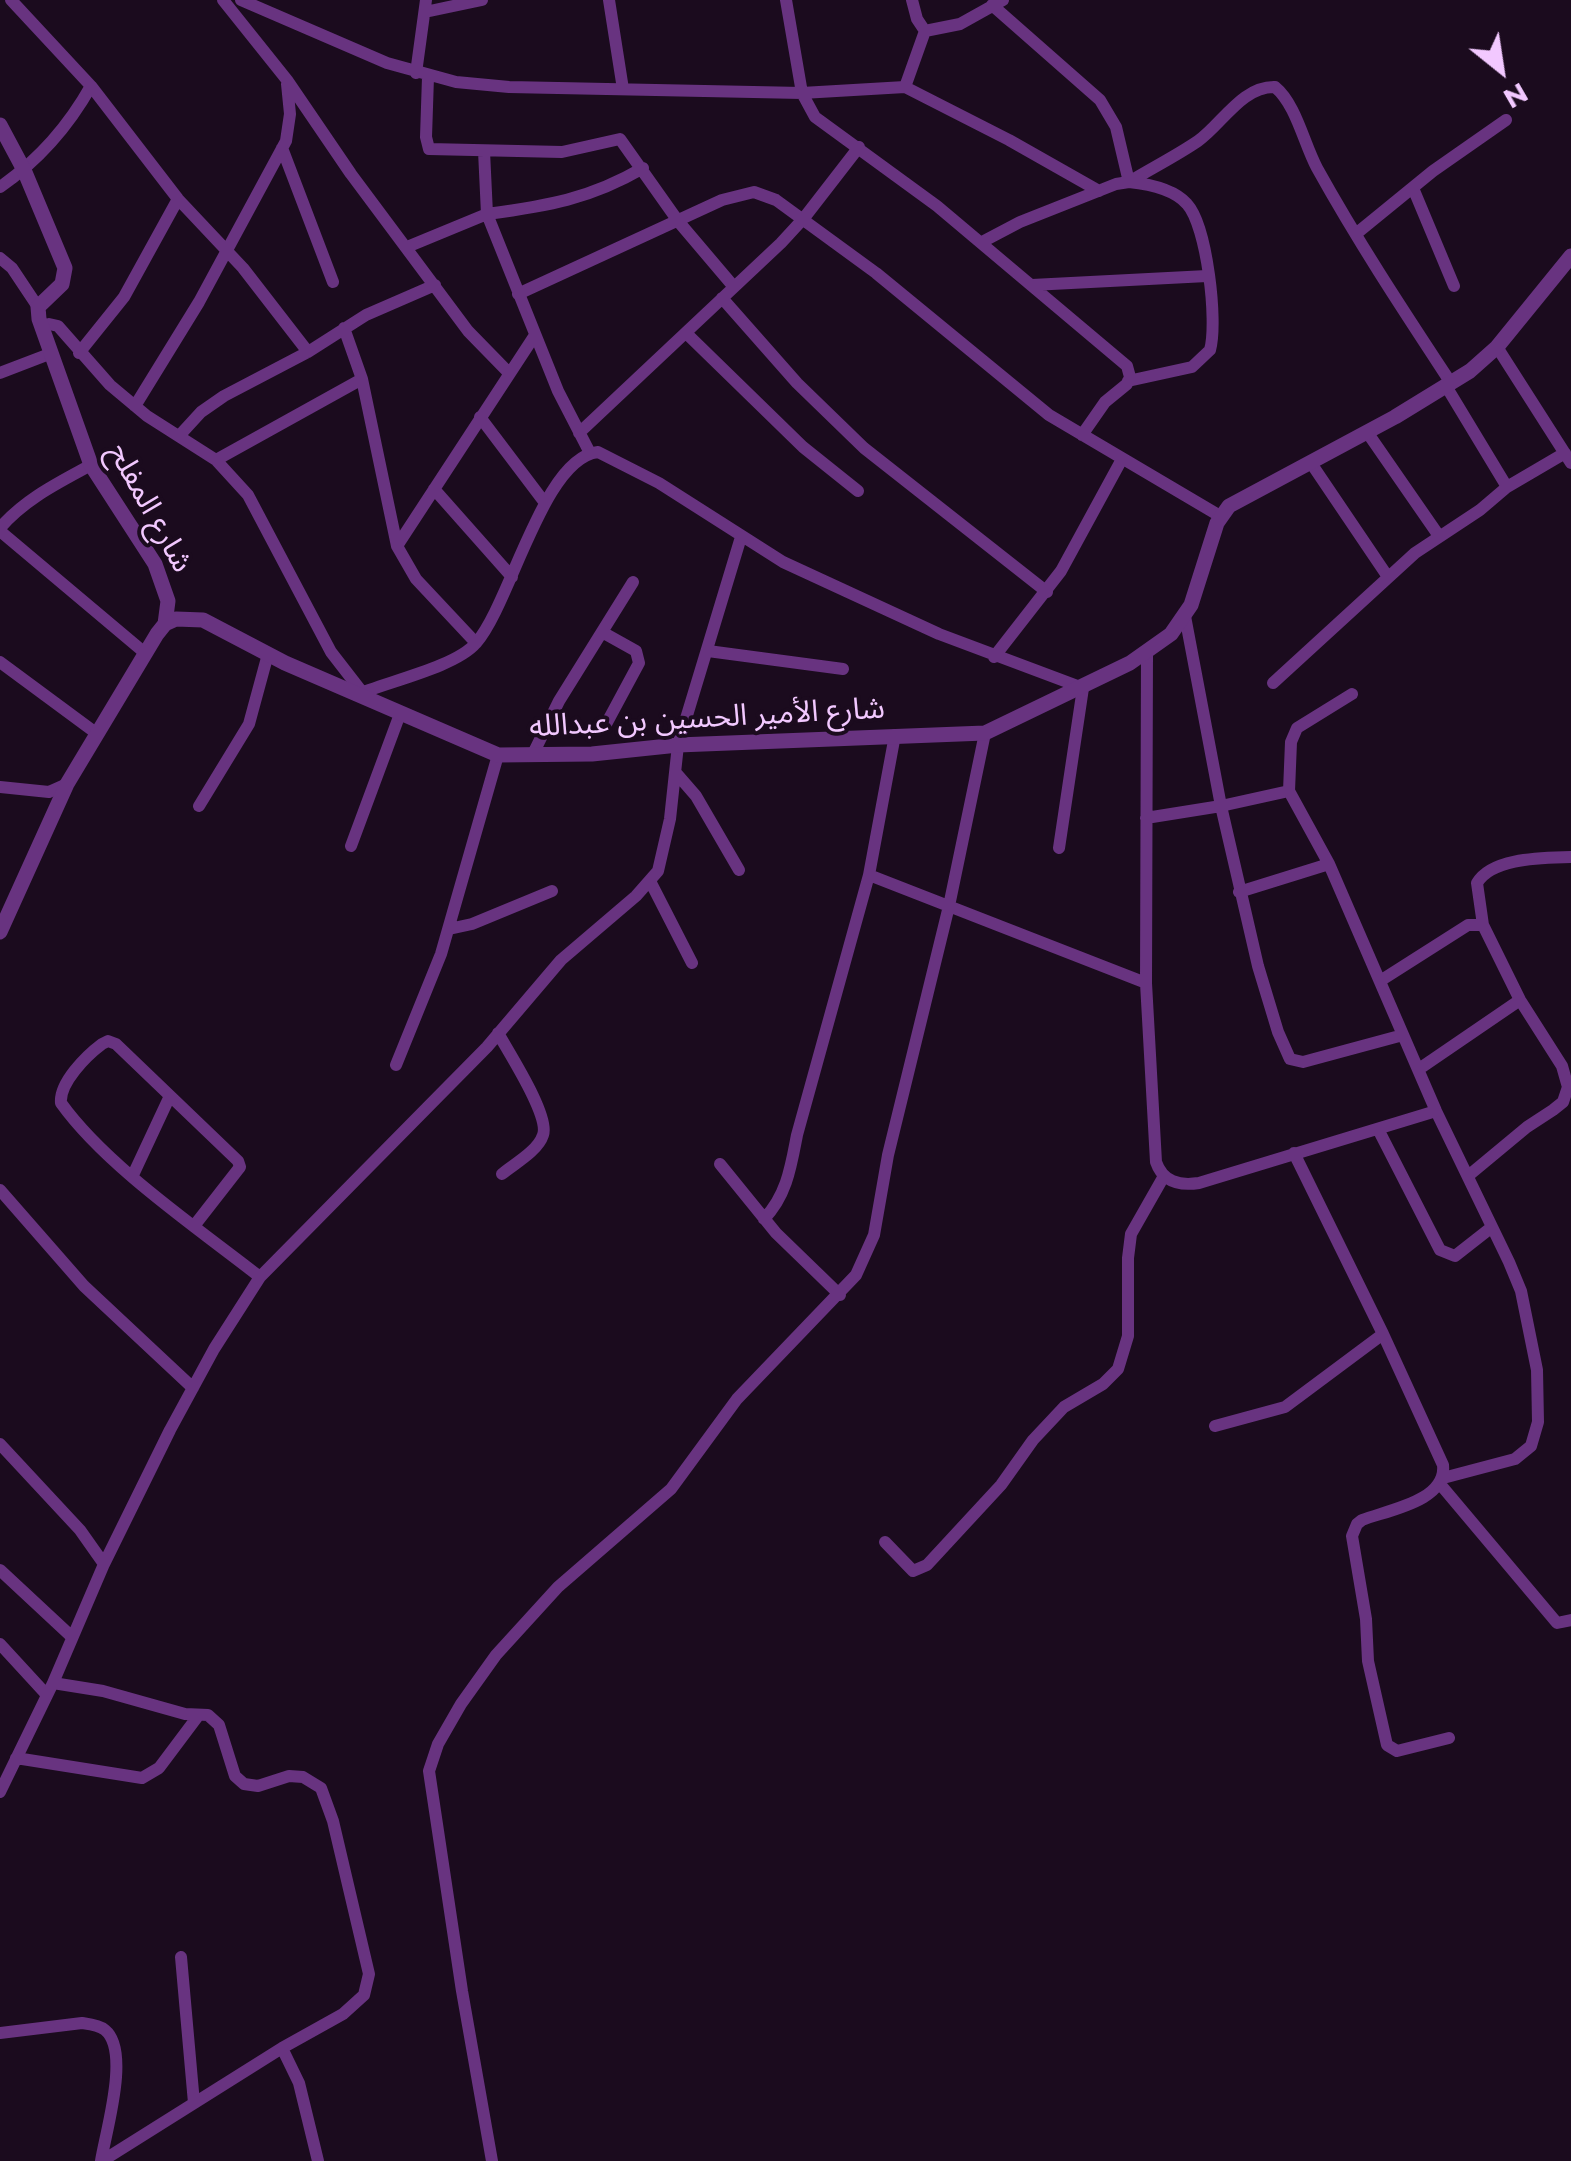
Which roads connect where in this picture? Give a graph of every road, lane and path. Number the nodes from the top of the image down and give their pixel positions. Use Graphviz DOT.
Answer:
graph roads {
  1 [pos="11,0"];
  2 [pos="223,0"];
  3 [pos="241,0"];
  4 [pos="482,0"];
  5 [pos="609,0"];
  6 [pos="786,0"];
  7 [pos="912,0"];
  8 [pos="998,2"];
  9 [pos="426,6"];
  10 [pos="925,31"];
  11 [pos="422,75"];
  12 [pos="287,80"];
  13 [pos="91,86"];
  14 [pos="906,86"];
  15 [pos="623,89"];
  16 [pos="802,93"];
  17 [pos="1506,120"];
  18 [pos="0,126"];
  19 [pos="858,147"];
  20 [pos="282,148"];
  21 [pos="484,151"];
  22 [pos="642,168"];
  23 [pos="24,170"];
  24 [pos="1129,182"];
  25 [pos="0,187"];
  26 [pos="1413,188"];
  27 [pos="1099,191"];
  28 [pos="178,199"];
  29 [pos="487,214"];
  30 [pos="804,218"];
  31 [pos="678,220"];
  32 [pos="1358,233"];
  33 [pos="982,242"];
  34 [pos="407,247"];
  35 [pos="228,250"];
  36 [pos="1571,256"];
  37 [pos="0,258"];
  38 [pos="1207,276"];
  39 [pos="333,282"];
  40 [pos="434,285"];
  41 [pos="1032,285"];
  42 [pos="1454,286"];
  43 [pos="734,287"];
  44 [pos="518,294"];
  45 [pos="722,298"];
  46 [pos="38,307"];
  47 [pos="42,327"];
  48 [pos="344,328"];
  49 [pos="686,333"];
  50 [pos="535,335"];
  51 [pos="1498,347"];
  52 [pos="308,352"];
  53 [pos="52,353"];
  54 [pos="79,353"];
  55 [pos="0,373"];
  56 [pos="510,373"];
  57 [pos="362,379"];
  58 [pos="1128,381"];
  59 [pos="1448,385"];
  60 [pos="135,406"];
  61 [pos="480,416"];
  62 [pos="1367,432"];
  63 [pos="579,433"];
  64 [pos="1082,435"];
  65 [pos="179,436"];
  66 [pos="590,453"];
  67 [pos="1568,458"];
  68 [pos="1122,459"];
  69 [pos="216,460"];
  70 [pos="1311,463"];
  71 [pos="90,465"];
  72 [pos="1507,487"];
  73 [pos="434,489"];
  74 [pos="858,491"];
  75 [pos="544,502"];
  76 [pos="1220,516"];
  77 [pos="0,530"];
  78 [pos="1439,536"];
  79 [pos="741,537"];
  80 [pos="397,546"];
  81 [pos="512,577"];
  82 [pos="1388,577"];
  83 [pos="633,582"];
  84 [pos="1047,592"];
  85 [pos="1185,616"];
  86 [pos="164,624"];
  87 [pos="602,632"];
  88 [pos="476,643"];
  89 [pos="708,652"];
  90 [pos="1147,652"];
  91 [pos="145,653"];
  92 [pos="268,654"];
  93 [pos="994,656"];
  94 [pos="0,662"];
  95 [pos="842,669"];
  96 [pos="1273,683"];
  97 [pos="1083,688"];
  98 [pos="359,694"];
  99 [pos="1352,694"];
  100 [pos="400,714"];
  101 [pos="604,728"];
  102 [pos="96,733"];
  103 [pos="985,734"];
  104 [pos="895,735"];
  105 [pos="678,745"];
  106 [pos="498,755"];
  107 [pos="532,756"];
  108 [pos="676,773"];
  109 [pos="67,784"];
  110 [pos="0,787"];
  111 [pos="1289,790"];
  112 [pos="199,806"];
  113 [pos="1221,806"];
  114 [pos="1146,818"];
  115 [pos="351,846"];
  116 [pos="1059,848"];
  117 [pos="1571,856"];
  118 [pos="1329,864"];
  119 [pos="739,870"];
  120 [pos="869,875"];
  121 [pos="650,880"];
  122 [pos="552,891"];
  123 [pos="1238,892"];
  124 [pos="950,906"];
  125 [pos="1483,924"];
  126 [pos="449,930"];
  127 [pos="0,932"];
  128 [pos="692,963"];
  129 [pos="1380,981"];
  130 [pos="1146,982"];
  131 [pos="1520,1000"];
  132 [pos="498,1033"];
  133 [pos="1402,1035"];
  134 [pos="396,1065"];
  135 [pos="1419,1069"];
  136 [pos="169,1098"];
  137 [pos="1436,1111"];
  138 [pos="1378,1128"];
  139 [pos="1294,1154"];
  140 [pos="720,1164"];
  141 [pos="502,1174"];
  142 [pos="133,1175"];
  143 [pos="1164,1176"];
  144 [pos="1468,1176"];
  145 [pos="0,1190"];
  146 [pos="764,1219"];
  147 [pos="194,1226"];
  148 [pos="1492,1227"];
  149 [pos="260,1277"];
  150 [pos="840,1295"];
  151 [pos="1383,1334"];
  152 [pos="193,1388"];
  153 [pos="1215,1426"];
  154 [pos="0,1444"];
  155 [pos="1442,1481"];
  156 [pos="885,1542"];
  157 [pos="104,1564"];
  158 [pos="0,1570"];
  159 [pos="1571,1620"];
  160 [pos="72,1637"];
  161 [pos="0,1644"];
  162 [pos="50,1688"];
  163 [pos="198,1716"];
  164 [pos="1449,1738"];
  165 [pos="16,1758"];
  166 [pos="0,1792"];
  167 [pos="181,1956"];
  168 [pos="0,2033"];
  169 [pos="282,2048"];
  170 [pos="194,2103"];
  171 [pos="102,2161"];
  172 [pos="318,2161"];
  173 [pos="492,2161"];
  1 -- 13 [label="street"];
  2 -- 12 [label="street"];
  3 -- 11 [label="street"];
  4 -- 9 [label="street"];
  5 -- 15 [label="street"];
  6 -- 16 [label="street"];
  7 -- 10 [label="street"];
  8 -- 10 [label="street"];
  8 -- 24 [label="street"];
  9 -- 11 [label="street"];
  10 -- 14 [label="street"];
  11 -- 15 [label="street"];
  11 -- 21 [label="street"];
  12 -- 20 [label="street"];
  12 -- 34 [label="street"];
  13 -- 23 [label="street"];
  13 -- 28 [label="street"];
  14 -- 16 [label="street"];
  14 -- 27 [label="street"];
  15 -- 16 [label="street"];
  16 -- 19 [label="street"];
  17 -- 26 [label="street"];
  18 -- 23 [label="street"];
  19 -- 30 [label="street"];
  19 -- 33 [label="street"];
  20 -- 35 [label="street"];
  20 -- 39 [label="street"];
  21 -- 22 [label="street"];
  21 -- 29 [label="street"];
  22 -- 29 [label="street"];
  22 -- 31 [label="street"];
  23 -- 25 [label="street"];
  23 -- 46 [label="street"];
  24 -- 27 [label="street"];
  24 -- 32 [label="street"];
  24 -- 38 [label="street"];
  26 -- 32 [label="street"];
  26 -- 42 [label="street"];
  27 -- 33 [label="street"];
  28 -- 35 [label="street"];
  28 -- 54 [label="street"];
  29 -- 34 [label="street"];
  29 -- 44 [label="street"];
  30 -- 31 [label="street"];
  30 -- 43 [label="street"];
  30 -- 64 [label="street"];
  31 -- 43 [label="street"];
  31 -- 44 [label="street"];
  32 -- 59 [label="street"];
  33 -- 41 [label="street"];
  34 -- 40 [label="street"];
  35 -- 52 [label="street"];
  35 -- 60 [label="street"];
  36 -- 51 [label="street"];
  37 -- 46 [label="street"];
  38 -- 41 [label="street"];
  38 -- 58 [label="street"];
  40 -- 48 [label="street"];
  40 -- 56 [label="street"];
  41 -- 58 [label="street"];
  43 -- 45 [label="street"];
  44 -- 50 [label="street"];
  45 -- 49 [label="street"];
  45 -- 84 [label="street"];
  46 -- 47 [label="street, شارع المفلح"];
  47 -- 53 [label="street, شارع المفلح"];
  47 -- 54 [label="street"];
  48 -- 52 [label="street"];
  48 -- 57 [label="street"];
  49 -- 63 [label="street"];
  49 -- 74 [label="street"];
  50 -- 56 [label="street"];
  50 -- 63 [label="street"];
  51 -- 59 [label="street"];
  51 -- 67 [label="street"];
  52 -- 65 [label="street"];
  53 -- 55 [label="street"];
  53 -- 71 [label="street, شارع المفلح"];
  54 -- 60 [label="street"];
  56 -- 61 [label="street"];
  57 -- 69 [label="street"];
  57 -- 80 [label="street"];
  58 -- 64 [label="street"];
  59 -- 62 [label="street"];
  59 -- 72 [label="street"];
  60 -- 65 [label="street"];
  61 -- 73 [label="street"];
  61 -- 75 [label="street"];
  62 -- 70 [label="street"];
  62 -- 78 [label="street"];
  63 -- 66 [label="street"];
  64 -- 68 [label="street"];
  65 -- 69 [label="street"];
  66 -- 75 [label="street"];
  66 -- 79 [label="street"];
  67 -- 72 [label="street"];
  68 -- 76 [label="street"];
  68 -- 84 [label="street"];
  69 -- 98 [label="street"];
  70 -- 76 [label="street"];
  70 -- 82 [label="street"];
  71 -- 77 [label="street"];
  71 -- 86 [label="street, شارع المفلح"];
  72 -- 78 [label="street"];
  73 -- 80 [label="street"];
  73 -- 81 [label="street"];
  75 -- 81 [label="street"];
  76 -- 85 [label="street"];
  77 -- 91 [label="street"];
  78 -- 82 [label="street"];
  79 -- 89 [label="street"];
  79 -- 93 [label="street"];
  80 -- 88 [label="street"];
  81 -- 88 [label="street"];
  82 -- 96 [label="street"];
  83 -- 87 [label="street"];
  84 -- 93 [label="street"];
  85 -- 90 [label="street, شارع الأمير الحسين بن عبدالله"];
  85 -- 113 [label="street"];
  86 -- 91 [label="street"];
  86 -- 92 [label="street, شارع الأمير الحسين بن عبدالله"];
  87 -- 101 [label="street"];
  87 -- 107 [label="street"];
  88 -- 98 [label="street"];
  89 -- 95 [label="street"];
  89 -- 105 [label="street"];
  90 -- 97 [label="street, شارع الأمير الحسين بن عبدالله"];
  90 -- 114 [label="street"];
  91 -- 102 [label="street"];
  92 -- 98 [label="street, شارع الأمير الحسين بن عبدالله"];
  92 -- 112 [label="street"];
  93 -- 97 [label="street"];
  94 -- 102 [label="street"];
  97 -- 103 [label="street, شارع الأمير الحسين بن عبدالله"];
  97 -- 116 [label="street"];
  98 -- 100 [label="street, شارع الأمير الحسين بن عبدالله"];
  99 -- 111 [label="street"];
  100 -- 106 [label="street, شارع الأمير الحسين بن عبدالله"];
  100 -- 115 [label="street"];
  102 -- 109 [label="street"];
  103 -- 104 [label="street, شارع الأمير الحسين بن عبدالله"];
  103 -- 124 [label="street"];
  104 -- 105 [label="street, شارع الأمير الحسين بن عبدالله"];
  104 -- 120 [label="street"];
  105 -- 107 [label="street, شارع الأمير الحسين بن عبدالله"];
  105 -- 108 [label="street"];
  106 -- 107 [label="street, شارع الأمير الحسين بن عبدالله"];
  106 -- 126 [label="street"];
  108 -- 119 [label="street"];
  108 -- 121 [label="street"];
  109 -- 110 [label="street"];
  109 -- 127 [label="street"];
  111 -- 113 [label="street"];
  111 -- 118 [label="street"];
  113 -- 114 [label="street"];
  113 -- 123 [label="street"];
  114 -- 130 [label="street"];
  117 -- 125 [label="street"];
  118 -- 123 [label="street"];
  118 -- 129 [label="street"];
  120 -- 124 [label="street"];
  120 -- 146 [label="street"];
  121 -- 128 [label="street"];
  121 -- 132 [label="street"];
  122 -- 126 [label="street"];
  123 -- 133 [label="street"];
  124 -- 130 [label="street"];
  124 -- 150 [label="street"];
  125 -- 129 [label="street"];
  125 -- 131 [label="street"];
  126 -- 134 [label="street"];
  129 -- 133 [label="street"];
  130 -- 143 [label="street"];
  131 -- 135 [label="street"];
  131 -- 144 [label="street"];
  132 -- 141 [label="street"];
  132 -- 149 [label="street"];
  133 -- 135 [label="street"];
  135 -- 137 [label="street"];
  136 -- 142 [label="street"];
  136 -- 142 [label="street"];
  136 -- 147 [label="street"];
  137 -- 138 [label="street"];
  137 -- 144 [label="street"];
  138 -- 139 [label="street"];
  138 -- 148 [label="street"];
  139 -- 143 [label="street"];
  139 -- 151 [label="street"];
  140 -- 146 [label="street"];
  142 -- 147 [label="street"];
  143 -- 156 [label="street"];
  144 -- 148 [label="street"];
  145 -- 152 [label="street"];
  146 -- 150 [label="street"];
  147 -- 149 [label="street"];
  148 -- 155 [label="street"];
  149 -- 152 [label="street"];
  150 -- 173 [label="street"];
  151 -- 153 [label="street"];
  151 -- 155 [label="street"];
  152 -- 157 [label="street"];
  154 -- 157 [label="street"];
  155 -- 159 [label="street"];
  155 -- 164 [label="street"];
  157 -- 160 [label="street"];
  158 -- 160 [label="street"];
  160 -- 162 [label="street"];
  161 -- 162 [label="street"];
  162 -- 163 [label="street"];
  162 -- 165 [label="street"];
  163 -- 165 [label="street"];
  163 -- 169 [label="street"];
  165 -- 166 [label="street"];
  167 -- 170 [label="street"];
  168 -- 171 [label="street"];
  169 -- 170 [label="street"];
  169 -- 172 [label="street"];
  170 -- 171 [label="street"];
}
